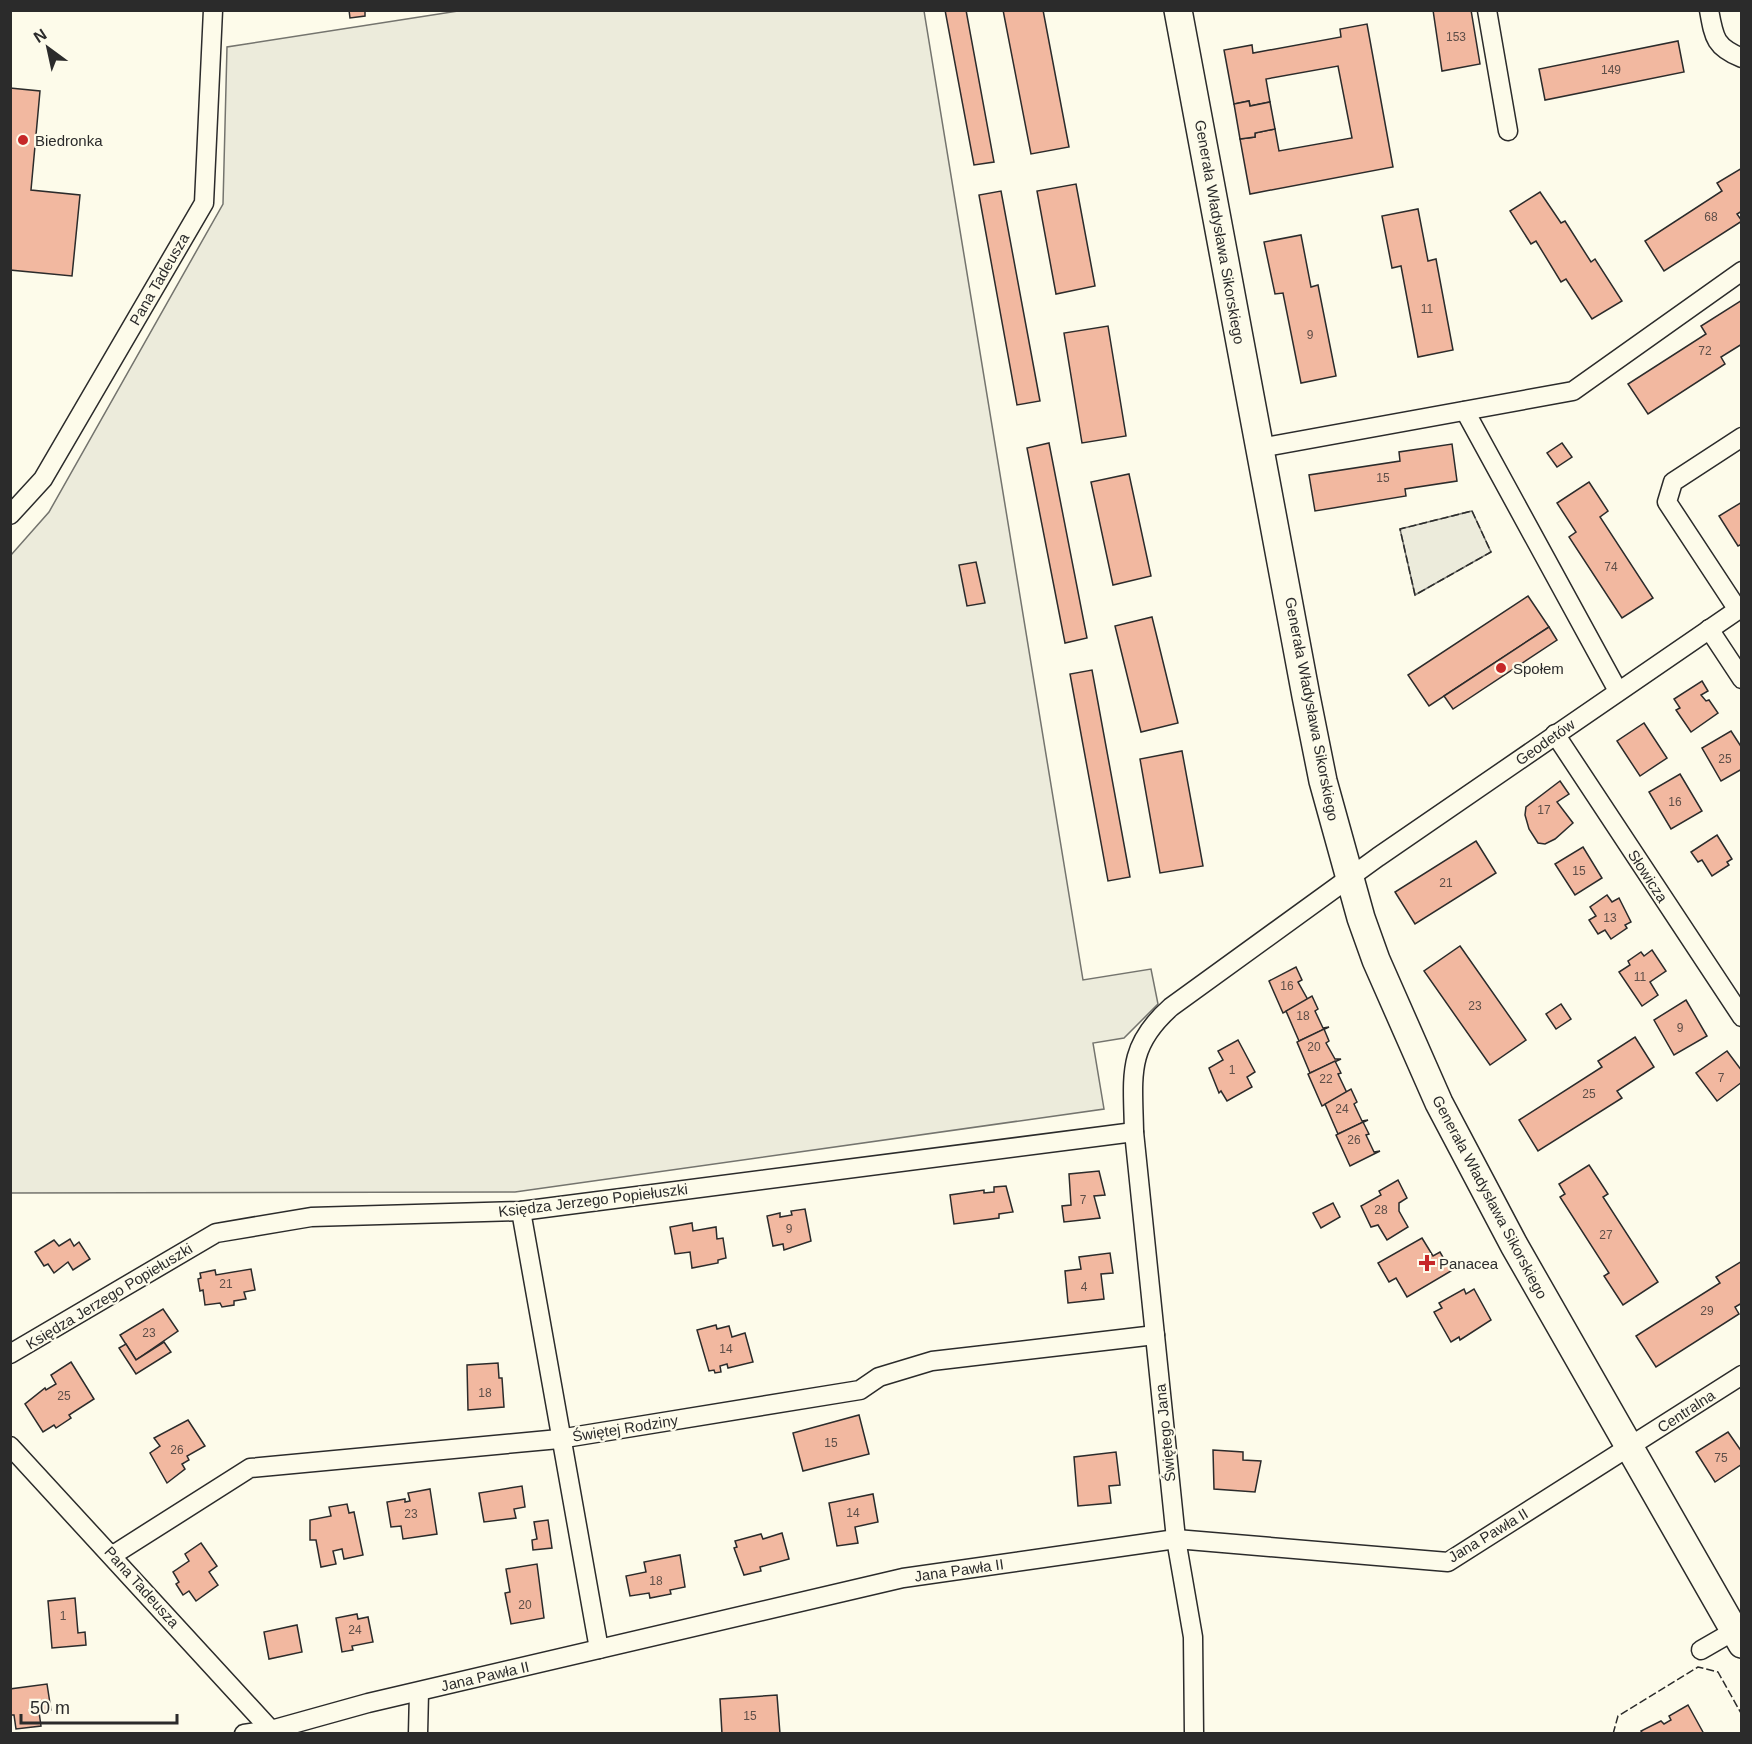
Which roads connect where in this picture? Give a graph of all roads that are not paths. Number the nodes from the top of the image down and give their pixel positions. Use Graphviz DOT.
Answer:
graph roads {
  1 [pos="213,10"];
  2 [pos="1178,10"];
  3 [pos="1487,10"];
  4 [pos="1709,10"];
  5 [pos="1742,58"];
  6 [pos="1509,131"];
  7 [pos="1742,271"];
  8 [pos="1465,411"];
  9 [pos="1742,437"];
  10 [pos="1260,448"];
  11 [pos="10,515"];
  12 [pos="1740,608"];
  13 [pos="1708,629"];
  14 [pos="1742,679"];
  15 [pos="1618,691"];
  16 [pos="1555,734"];
  17 [pos="1349,878"];
  18 [pos="1742,1017"];
  19 [pos="1134,1131"];
  20 [pos="521,1211"];
  21 [pos="1155,1335"];
  22 [pos="10,1354"];
  23 [pos="1742,1375"];
  24 [pos="559,1439"];
  25 [pos="10,1446"];
  26 [pos="1630,1447"];
  27 [pos="1176,1539"];
  28 [pos="113,1555"];
  29 [pos="1736,1627"];
  30 [pos="599,1649"];
  31 [pos="1701,1650"];
  32 [pos="419,1692"];
  33 [pos="271,1730"];
  34 [pos="244,1734"];
  35 [pos="418,1734"];
  36 [pos="1194,1734"];
  1 -- 11 [label="street, Pana Tadeusza"];
  2 -- 10 [label="street, Generała Władysława Sikorskiego"];
  3 -- 6 [label="street"];
  4 -- 5 [label="street"];
  7 -- 8 [label="street"];
  8 -- 10 [label="street"];
  8 -- 15 [label="street"];
  9 -- 12 [label="street"];
  10 -- 17 [label="street, Generała Władysława Sikorskiego"];
  12 -- 13 [label="street, Geodetów"];
  13 -- 14 [label="street"];
  13 -- 15 [label="street, Geodetów"];
  15 -- 16 [label="street, Geodetów"];
  16 -- 17 [label="street, Geodetów"];
  16 -- 18 [label="street, Słowicza"];
  17 -- 19 [label="street, Geodetów"];
  17 -- 26 [label="street, Generała Władysława Sikorskiego"];
  19 -- 20 [label="street, Księdza Jerzego Popiełuszki"];
  19 -- 21 [label="street, Świętego Jana"];
  20 -- 22 [label="street, Księdza Jerzego Popiełuszki"];
  20 -- 24 [label="street"];
  21 -- 24 [label="street, Świętej Rodziny"];
  21 -- 27 [label="street, Świętego Jana"];
  23 -- 26 [label="street, Centralna"];
  24 -- 28 [label="street, Świętej Rodziny"];
  24 -- 30 [label="street"];
  25 -- 28 [label="street, Pana Tadeusza"];
  26 -- 27 [label="street, Jana Pawła II"];
  26 -- 29 [label="street, Generała Władysława Sikorskiego"];
  27 -- 30 [label="street, Jana Pawła II"];
  27 -- 36 [label="street, Świętego Jana"];
  28 -- 33 [label="street, Pana Tadeusza"];
  29 -- 31 [label="street"];
  30 -- 32 [label="street, Jana Pawła II"];
  32 -- 33 [label="street, Jana Pawła II"];
  32 -- 35 [label="street"];
  33 -- 34 [label="street, Jana Pawła II"];
}
